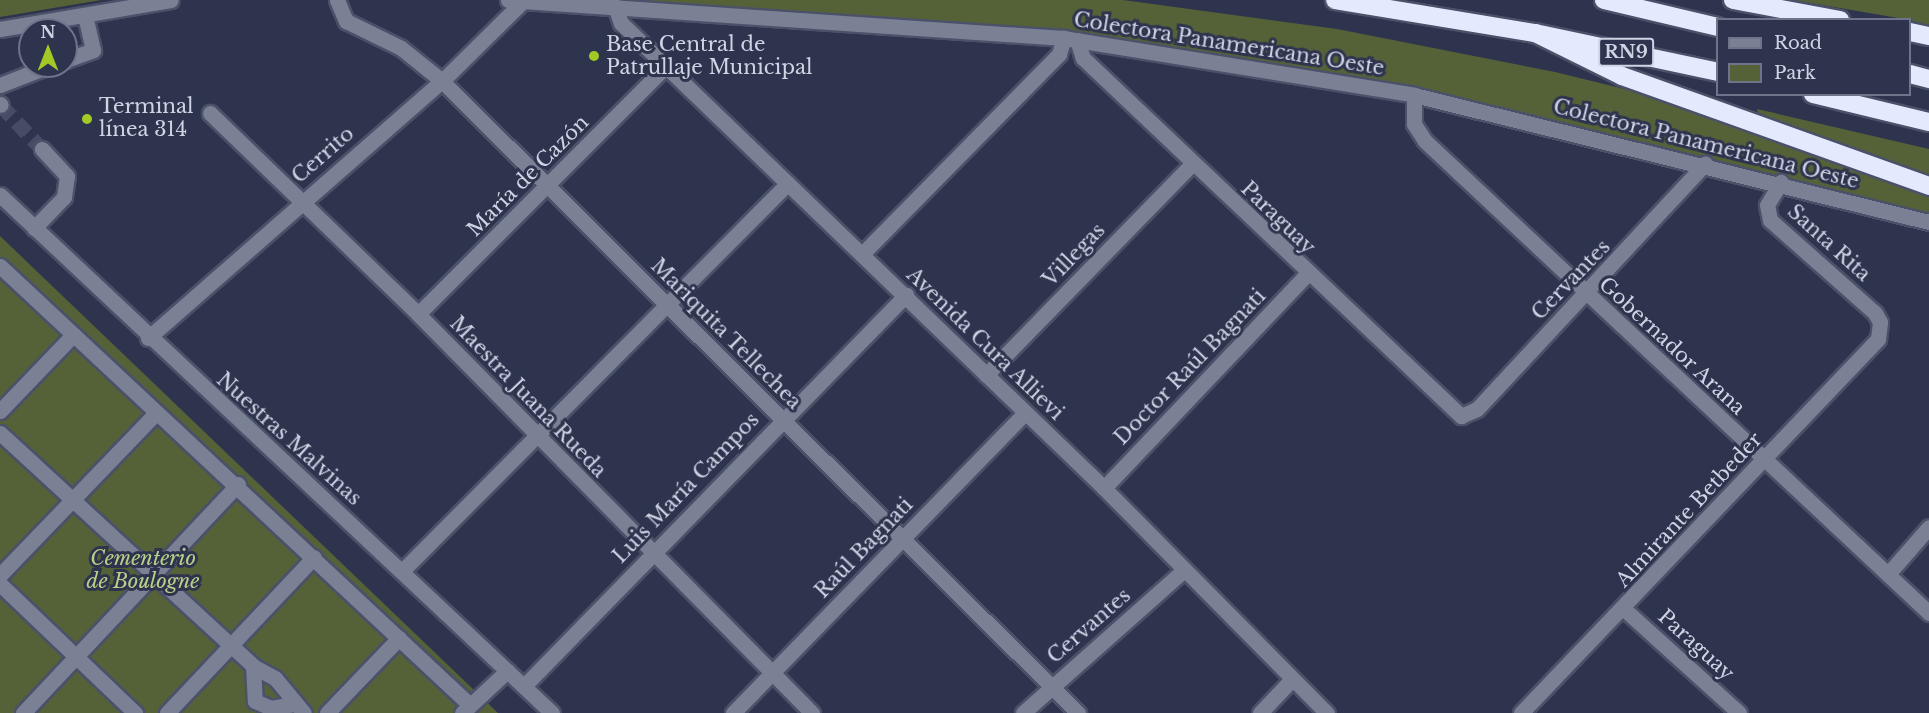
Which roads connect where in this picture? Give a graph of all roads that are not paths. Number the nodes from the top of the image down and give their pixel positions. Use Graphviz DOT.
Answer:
graph roads {
  1 [pos="171,0"];
  2 [pos="337,0"];
  3 [pos="1335,0"];
  4 [pos="1604,0"];
  5 [pos="1734,0"];
  6 [pos="516,1"];
  7 [pos="615,6"];
  8 [pos="85,15"];
  9 [pos="1829,18"];
  10 [pos="1716,27"];
  11 [pos="0,29"];
  12 [pos="1911,32"];
  13 [pos="1535,33"];
  14 [pos="1929,36"];
  15 [pos="1071,39"];
  16 [pos="78,56"];
  17 [pos="666,66"];
  18 [pos="1716,72"];
  19 [pos="1911,74"];
  20 [pos="18,78"];
  21 [pos="1929,79"];
  22 [pos="442,81"];
  23 [pos="0,85"];
  24 [pos="1414,95"];
  25 [pos="1821,96"];
  26 [pos="210,113"];
  27 [pos="1929,122"];
  28 [pos="42,149"];
  29 [pos="1192,164"];
  30 [pos="1705,164"];
  31 [pos="1781,182"];
  32 [pos="788,183"];
  33 [pos="1929,186"];
  34 [pos="548,187"];
  35 [pos="0,195"];
  36 [pos="301,201"];
  37 [pos="1929,222"];
  38 [pos="34,228"];
  39 [pos="863,253"];
  40 [pos="0,266"];
  41 [pos="1306,275"];
  42 [pos="906,295"];
  43 [pos="1586,295"];
  44 [pos="665,303"];
  45 [pos="418,314"];
  46 [pos="1881,330"];
  47 [pos="73,335"];
  48 [pos="148,338"];
  49 [pos="986,375"];
  50 [pos="0,411"];
  51 [pos="1026,413"];
  52 [pos="154,415"];
  53 [pos="1461,416"];
  54 [pos="782,418"];
  55 [pos="0,433"];
  56 [pos="532,434"];
  57 [pos="1765,461"];
  58 [pos="238,484"];
  59 [pos="1104,488"];
  60 [pos="71,501"];
  61 [pos="1929,527"];
  62 [pos="903,539"];
  63 [pos="652,554"];
  64 [pos="314,557"];
  65 [pos="402,571"];
  66 [pos="1183,571"];
  67 [pos="155,572"];
  68 [pos="1888,574"];
  69 [pos="0,575"];
  70 [pos="0,584"];
  71 [pos="1624,609"];
  72 [pos="1929,613"];
  73 [pos="399,638"];
  74 [pos="231,645"];
  75 [pos="76,657"];
  76 [pos="253,666"];
  77 [pos="507,671"];
  78 [pos="773,672"];
  79 [pos="1293,679"];
  80 [pos="524,686"];
  81 [pos="1051,688"];
  82 [pos="470,707"];
  83 [pos="299,709"];
  84 [pos="23,713"];
  85 [pos="135,713"];
  86 [pos="167,713"];
  87 [pos="327,713"];
  88 [pos="552,713"];
  89 [pos="733,713"];
  90 [pos="812,713"];
  91 [pos="1023,713"];
  92 [pos="1078,713"];
  93 [pos="1260,713"];
  94 [pos="1327,713"];
  95 [pos="1521,713"];
  96 [pos="1739,713"];
  1 -- 8 [label="street"];
  2 -- 22 [label="street, Mariquita Tellechea"];
  3 -- 13 [label="highway, RN9"];
  4 -- 10 [label="highway, RN9"];
  5 -- 9 [label="highway"];
  6 -- 7 [label="street, Colectora Panamericana Oeste"];
  6 -- 22 [label="street, Cerrito"];
  7 -- 15 [label="street, Colectora Panamericana Oeste"];
  7 -- 17 [label="street, Avenida Cura Allievi"];
  8 -- 11 [label="street"];
  8 -- 16 [label="street"];
  12 -- 14 [label="highway"];
  13 -- 18 [label="highway, RN9"];
  13 -- 33 [label="highway"];
  15 -- 24 [label="street, Colectora Panamericana Oeste"];
  15 -- 29 [label="street, Paraguay"];
  15 -- 39 [label="street"];
  17 -- 32 [label="street, Avenida Cura Allievi"];
  17 -- 34 [label="street, María de Cazón"];
  19 -- 21 [label="highway"];
  20 -- 23 [label="street"];
  22 -- 34 [label="street, Mariquita Tellechea"];
  22 -- 36 [label="street, Cerrito"];
  24 -- 30 [label="street, Colectora Panamericana Oeste"];
  24 -- 43 [label="street, Gobernador Arana"];
  25 -- 27 [label="highway"];
  26 -- 36 [label="street, Maestra Juana Rueda"];
  28 -- 38 [label="street"];
  29 -- 41 [label="street, Paraguay"];
  29 -- 49 [label="street, Villegas"];
  30 -- 31 [label="street, Colectora Panamericana Oeste"];
  30 -- 43 [label="street, Cervantes"];
  31 -- 37 [label="street, Colectora Panamericana Oeste"];
  31 -- 46 [label="street, Santa Rita"];
  32 -- 39 [label="street, Avenida Cura Allievi"];
  32 -- 44 [label="street"];
  34 -- 44 [label="street, Mariquita Tellechea"];
  34 -- 45 [label="street, María de Cazón"];
  35 -- 38 [label="street, Nuestras Malvinas"];
  36 -- 45 [label="street, Maestra Juana Rueda"];
  36 -- 48 [label="street, Cerrito"];
  38 -- 48 [label="street, Nuestras Malvinas"];
  39 -- 42 [label="street, Avenida Cura Allievi"];
  40 -- 47 [label="street"];
  41 -- 53 [label="street, Paraguay"];
  41 -- 59 [label="street, Doctor Raúl Bagnati"];
  42 -- 49 [label="street, Avenida Cura Allievi"];
  42 -- 54 [label="street, Luis María Campos"];
  43 -- 53 [label="street, Cervantes"];
  43 -- 57 [label="street, Gobernador Arana"];
  44 -- 54 [label="street, Mariquita Tellechea"];
  44 -- 56 [label="street"];
  45 -- 56 [label="street, Maestra Juana Rueda"];
  46 -- 57 [label="street, Almirante Betbeder"];
  47 -- 50 [label="street"];
  47 -- 52 [label="street"];
  48 -- 65 [label="street, Nuestras Malvinas"];
  49 -- 51 [label="street, Avenida Cura Allievi"];
  51 -- 59 [label="street, Avenida Cura Allievi"];
  51 -- 62 [label="street, Raúl Bagnati"];
  52 -- 58 [label="street"];
  52 -- 60 [label="street"];
  54 -- 62 [label="street, Mariquita Tellechea"];
  54 -- 63 [label="street, Luis María Campos"];
  55 -- 60 [label="street"];
  56 -- 63 [label="street, Maestra Juana Rueda"];
  56 -- 65 [label="street"];
  57 -- 68 [label="street, Gobernador Arana"];
  57 -- 71 [label="street, Almirante Betbeder"];
  58 -- 64 [label="street"];
  58 -- 67 [label="street"];
  59 -- 66 [label="street, Avenida Cura Allievi"];
  60 -- 67 [label="street"];
  60 -- 69 [label="street"];
  61 -- 68 [label="street"];
  62 -- 78 [label="street, Raúl Bagnati"];
  62 -- 81 [label="street, Mariquita Tellechea"];
  63 -- 78 [label="street, Maestra Juana Rueda"];
  63 -- 80 [label="street, Luis María Campos"];
  64 -- 73 [label="street"];
  64 -- 74 [label="street"];
  65 -- 77 [label="street, Nuestras Malvinas"];
  66 -- 79 [label="street, Avenida Cura Allievi"];
  66 -- 81 [label="street, Cervantes"];
  67 -- 74 [label="street"];
  67 -- 75 [label="street"];
  68 -- 72 [label="street, Gobernador Arana"];
  70 -- 75 [label="street"];
  71 -- 95 [label="street, Almirante Betbeder"];
  71 -- 96 [label="street, Paraguay"];
  73 -- 82 [label="street"];
  73 -- 87 [label="street"];
  74 -- 76 [label="street"];
  74 -- 86 [label="street"];
  75 -- 84 [label="street"];
  75 -- 85 [label="street"];
  76 -- 83 [label="street"];
  76 -- 83 [label="street"];
  77 -- 80 [label="street, Nuestras Malvinas"];
  77 -- 82 [label="street"];
  78 -- 89 [label="street, Raúl Bagnati"];
  78 -- 90 [label="street, Maestra Juana Rueda"];
  79 -- 93 [label="street"];
  79 -- 94 [label="street, Avenida Cura Allievi"];
  80 -- 88 [label="street, Nuestras Malvinas"];
  81 -- 91 [label="street, Cervantes"];
  81 -- 92 [label="street, Mariquita Tellechea"];
}
